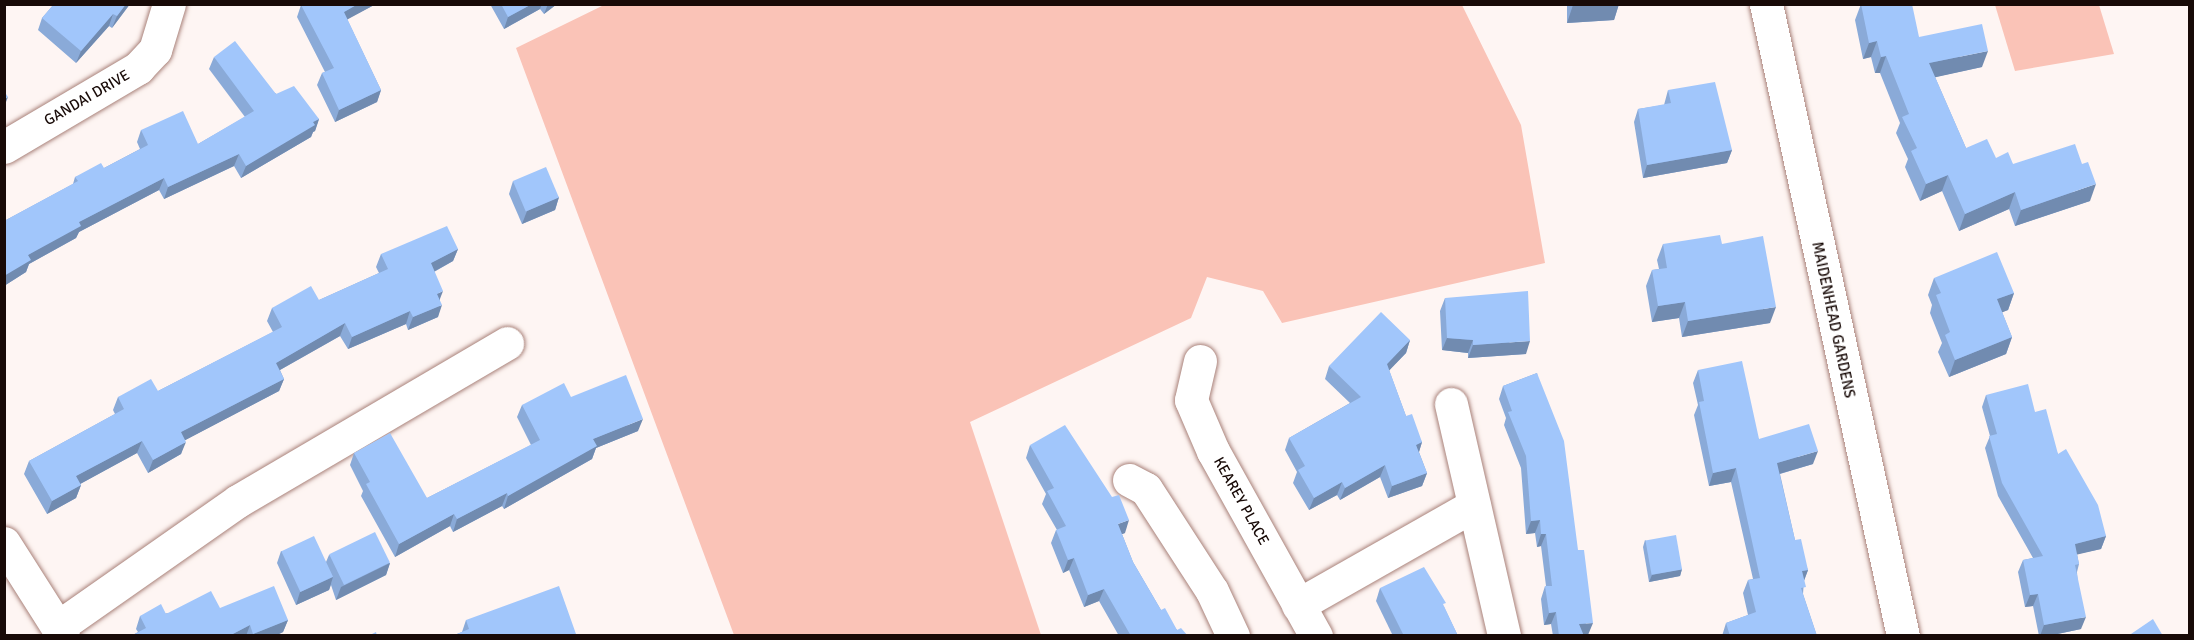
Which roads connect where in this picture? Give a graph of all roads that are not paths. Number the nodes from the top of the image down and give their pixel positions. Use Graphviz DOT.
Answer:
graph roads {
  1 [pos="169,4"];
  2 [pos="1766,4"];
  3 [pos="4,147"];
  4 [pos="507,343"];
  5 [pos="1200,361"];
  6 [pos="1451,404"];
  7 [pos="1129,480"];
  8 [pos="1474,505"];
  9 [pos="4,543"];
  10 [pos="1298,605"];
  11 [pos="60,631"];
  12 [pos="1233,636"];
  13 [pos="1316,636"];
  14 [pos="1504,636"];
  15 [pos="1903,636"];
  1 -- 3 [label="street, GANDAI DRIVE"];
  2 -- 15 [label="street, MAIDENHEAD GARDENS"];
  4 -- 11 [label="street"];
  5 -- 10 [label="street, KEAREY PLACE"];
  6 -- 8 [label="street"];
  7 -- 12 [label="street"];
  8 -- 10 [label="street"];
  8 -- 14 [label="street"];
  9 -- 11 [label="street"];
  10 -- 13 [label="street, KEAREY PLACE"];
}
